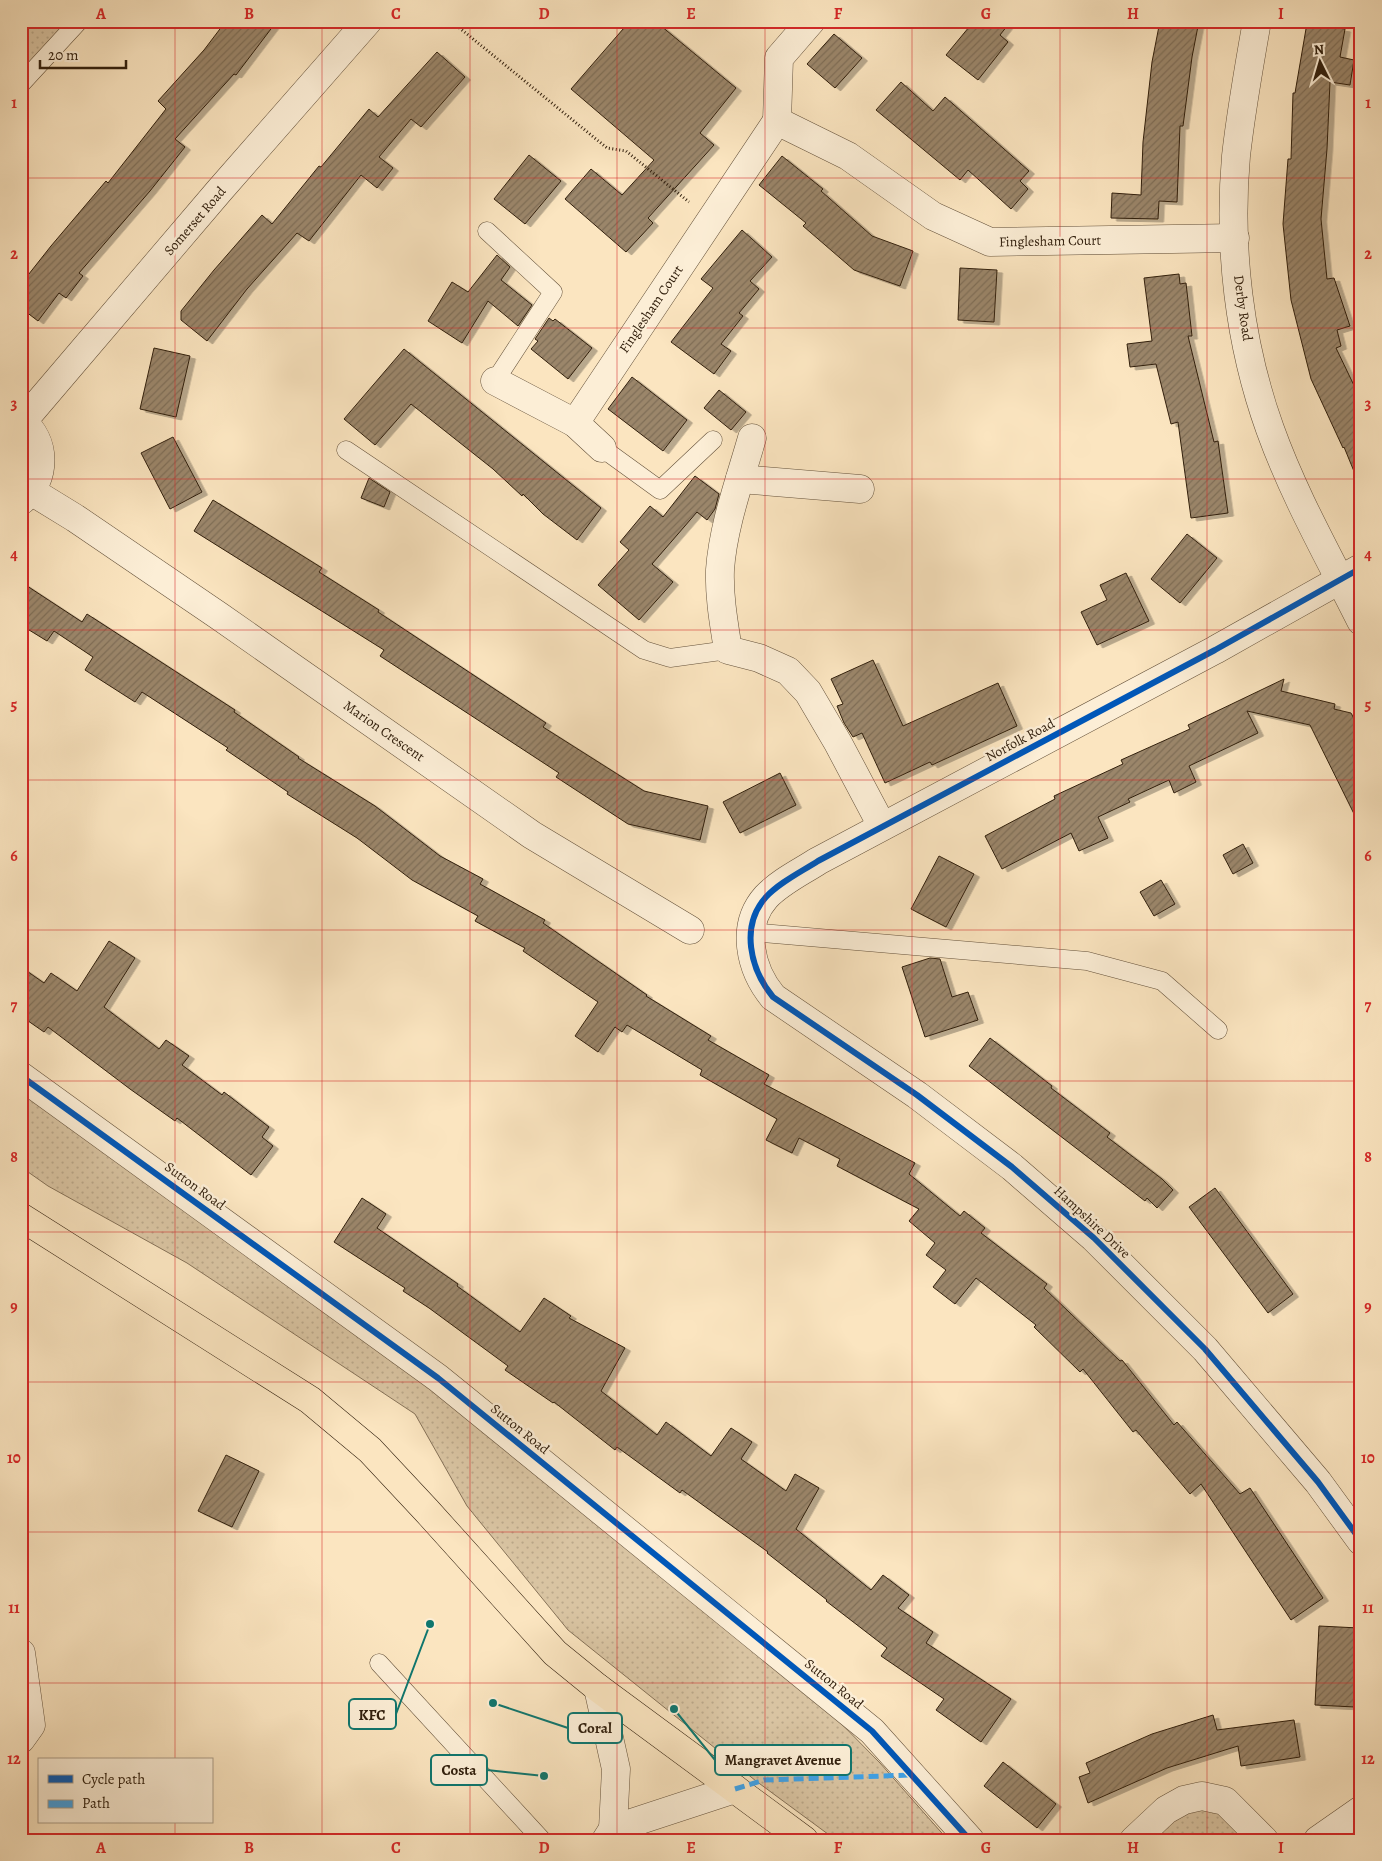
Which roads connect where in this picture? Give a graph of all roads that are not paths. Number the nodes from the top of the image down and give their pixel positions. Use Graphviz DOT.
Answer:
graph roads {
  1 [pos="79,21"];
  2 [pos="368,21"];
  3 [pos="811,21"];
  4 [pos="1257,21"];
  5 [pos="21,84"];
  6 [pos="777,121"];
  7 [pos="486,231"];
  8 [pos="1235,238"];
  9 [pos="495,381"];
  10 [pos="22,421"];
  11 [pos="575,423"];
  12 [pos="752,438"];
  13 [pos="713,440"];
  14 [pos="602,448"];
  15 [pos="346,450"];
  16 [pos="740,479"];
  17 [pos="860,489"];
  18 [pos="26,496"];
  19 [pos="1350,573"];
  20 [pos="1361,621"];
  21 [pos="728,650"];
  22 [pos="882,826"];
  23 [pos="690,930"];
  24 [pos="751,932"];
  25 [pos="758,975"];
  26 [pos="1218,1030"];
  27 [pos="21,1076"];
  28 [pos="21,1217"];
  29 [pos="1361,1540"];
  30 [pos="21,1652"];
  31 [pos="379,1663"];
  32 [pos="598,1688"];
  33 [pos="21,1739"];
  34 [pos="735,1789"];
  35 [pos="1361,1810"];
  36 [pos="610,1835"];
  37 [pos="542,1840"];
  38 [pos="804,1840"];
  39 [pos="970,1840"];
  40 [pos="1134,1840"];
  41 [pos="1264,1840"];
  42 [pos="1318,1840"];
  1 -- 5 [label="lane"];
  2 -- 10 [label="street, Somerset Road"];
  3 -- 6 [label="street"];
  4 -- 8 [label="street, Derby Road"];
  6 -- 8 [label="street, Finglesham Court"];
  6 -- 11 [label="street, Finglesham Court"];
  7 -- 9 [label="lane"];
  8 -- 19 [label="street, Derby Road"];
  9 -- 11 [label="street"];
  10 -- 18 [label="street, Marion Crescent"];
  11 -- 14 [label="street"];
  12 -- 16 [label="street"];
  13 -- 14 [label="lane"];
  15 -- 21 [label="lane"];
  16 -- 17 [label="street"];
  16 -- 21 [label="street"];
  18 -- 23 [label="street, Marion Crescent"];
  19 -- 20 [label="street, Derby Road"];
  19 -- 22 [label="street, Norfolk Road"];
  21 -- 22 [label="street"];
  22 -- 24 [label="street, Norfolk Road"];
  24 -- 25 [label="street, Norfolk Road"];
  24 -- 26 [label="lane"];
  25 -- 29 [label="street, Hampshire Drive"];
  27 -- 39 [label="street, Sutton Road"];
  28 -- 32 [label="main road"];
  30 -- 33 [label="street"];
  31 -- 37 [label="lane"];
  32 -- 34 [label="main road"];
  32 -- 36 [label="street"];
  34 -- 36 [label="street"];
  34 -- 38 [label="main road"];
  35 -- 42 [label="street"];
  40 -- 41 [label="street"];
}
